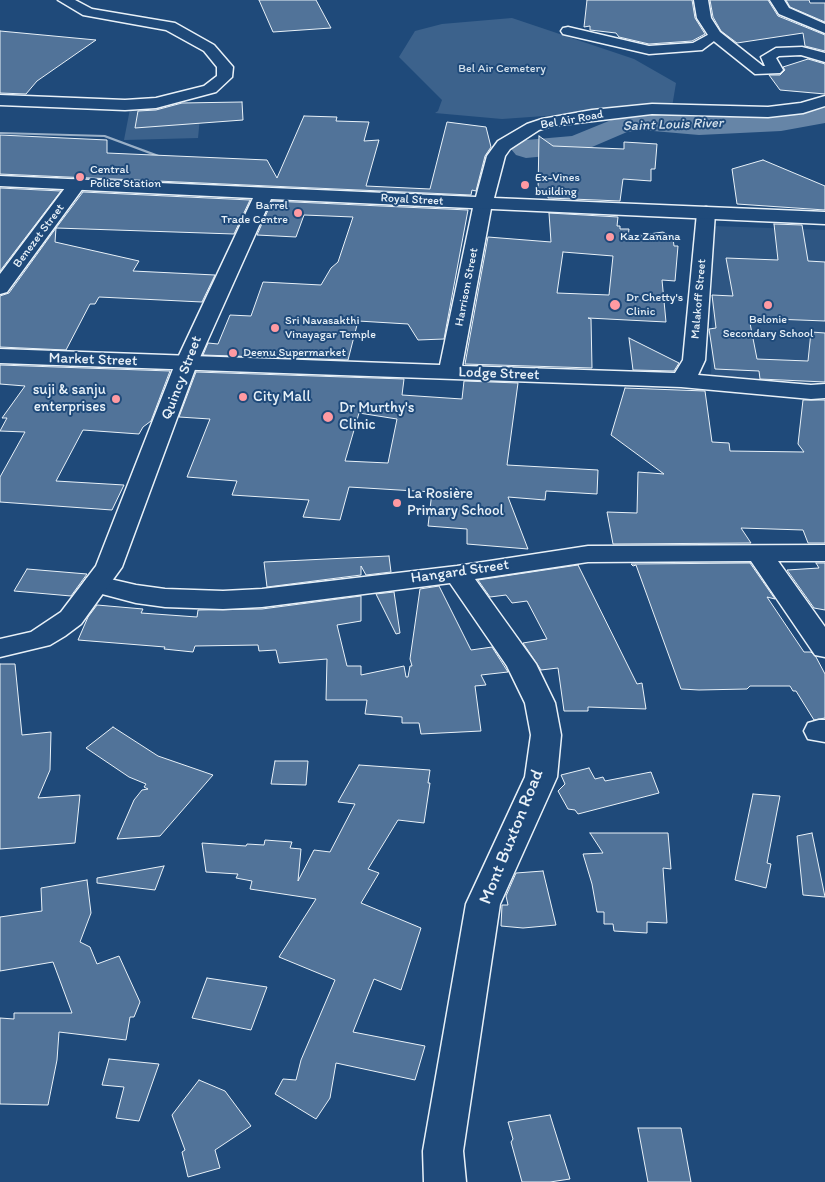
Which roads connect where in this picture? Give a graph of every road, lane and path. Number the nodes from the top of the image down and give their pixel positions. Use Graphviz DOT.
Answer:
graph roads {
  1 [pos="65,0"];
  2 [pos="701,0"];
  3 [pos="777,0"];
  4 [pos="825,29"];
  5 [pos="568,31"];
  6 [pos="715,35"];
  7 [pos="825,58"];
  8 [pos="0,100"];
  9 [pos="825,101"];
  10 [pos="0,181"];
  11 [pos="77,184"];
  12 [pos="264,193"];
  13 [pos="483,203"];
  14 [pos="706,213"];
  15 [pos="825,218"];
  16 [pos="0,288"];
  17 [pos="0,356"];
  18 [pos="186,364"];
  19 [pos="450,372"];
  20 [pos="681,380"];
  21 [pos="820,393"];
  22 [pos="825,553"];
  23 [pos="759,554"];
  24 [pos="458,574"];
  25 [pos="103,576"];
  26 [pos="0,648"];
  27 [pos="825,648"];
  28 [pos="445,1182"];
  1 -- 8 [label="street"];
  2 -- 6 [label="street"];
  3 -- 4 [label="street"];
  5 -- 6 [label="street"];
  6 -- 7 [label="street"];
  9 -- 13 [label="street, Bel Air Road"];
  10 -- 11 [label="street, Royal Street"];
  11 -- 12 [label="street, Royal Street"];
  11 -- 16 [label="street, Benezet Street"];
  12 -- 13 [label="street, Royal Street"];
  12 -- 18 [label="street, Quincy Street"];
  13 -- 14 [label="street, Royal Street"];
  13 -- 19 [label="street, Harrison Street"];
  14 -- 15 [label="street, Royal Street"];
  14 -- 20 [label="street, Malakoff Street"];
  17 -- 18 [label="street, Market Street"];
  18 -- 19 [label="street, Lodge Street"];
  18 -- 25 [label="street, Quincy Street"];
  19 -- 20 [label="street, Lodge Street"];
  20 -- 21 [label="street, Lodge Street"];
  22 -- 23 [label="street, Hangard Street"];
  23 -- 24 [label="street, Hangard Street"];
  23 -- 27 [label="street"];
  24 -- 25 [label="street, Hangard Street"];
  24 -- 28 [label="street, Mont Buxton Road"];
  25 -- 26 [label="street, Quincy Street"];
}
